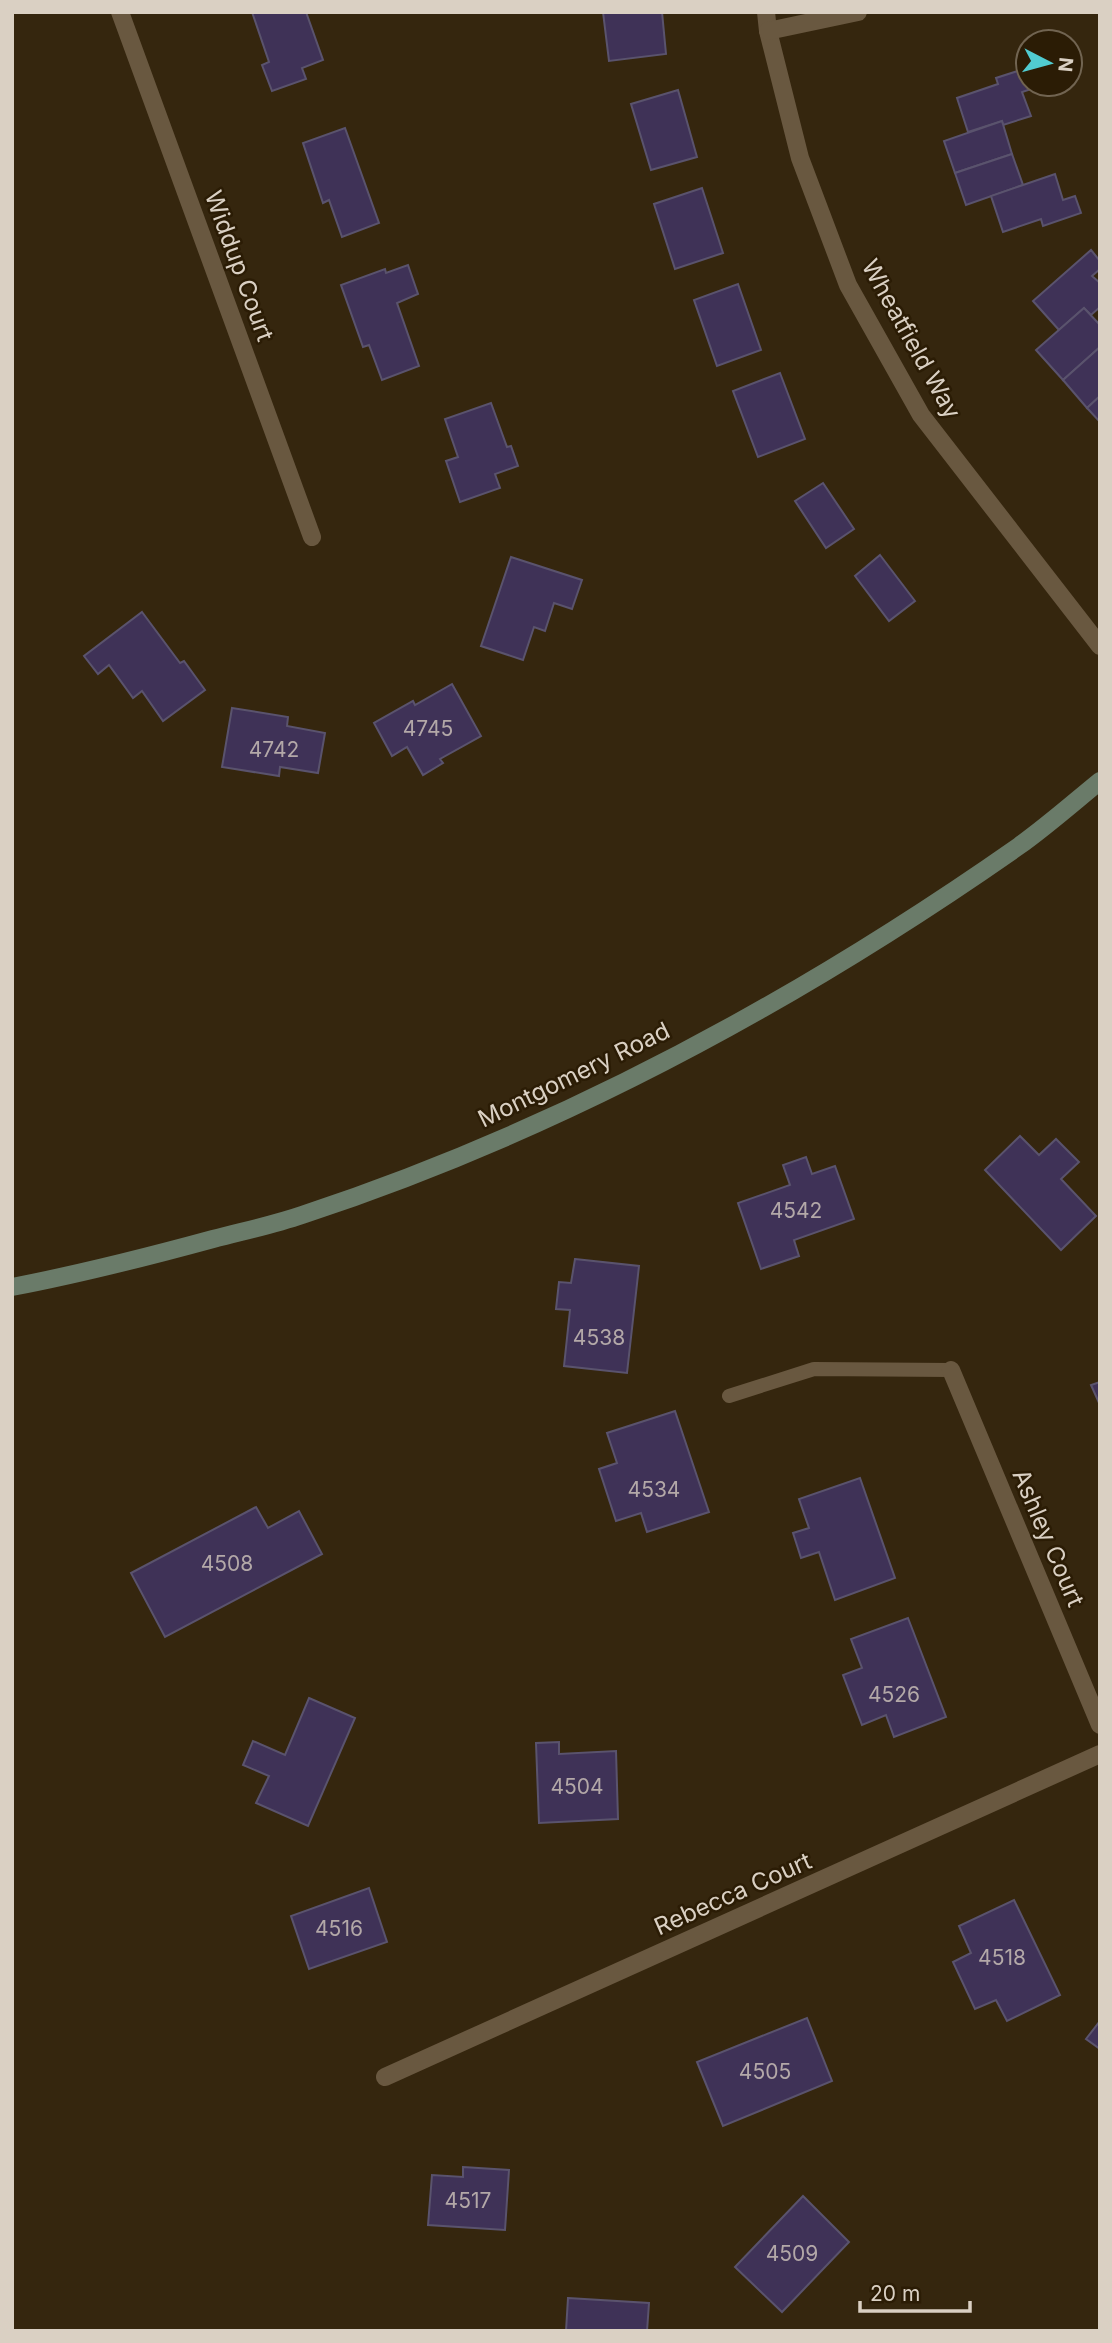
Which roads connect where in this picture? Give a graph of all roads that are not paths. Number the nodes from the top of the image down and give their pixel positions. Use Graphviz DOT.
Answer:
graph roads {
  1 [pos="120,12"];
  2 [pos="858,12"];
  3 [pos="767,21"];
  4 [pos="312,537"];
  5 [pos="1100,646"];
  6 [pos="1100,781"];
  7 [pos="12,1287"];
  8 [pos="951,1370"];
  9 [pos="729,1396"];
  10 [pos="1100,1725"];
  11 [pos="1100,1754"];
  12 [pos="385,2077"];
  1 -- 4 [label="street, Widdup Court"];
  2 -- 3 [label="street"];
  3 -- 5 [label="street, Wheatfield Way"];
  6 -- 7 [label="main road, Montgomery Road"];
  8 -- 9 [label="lane"];
  8 -- 10 [label="street, Ashley Court"];
  11 -- 12 [label="street, Rebecca Court"];
}
